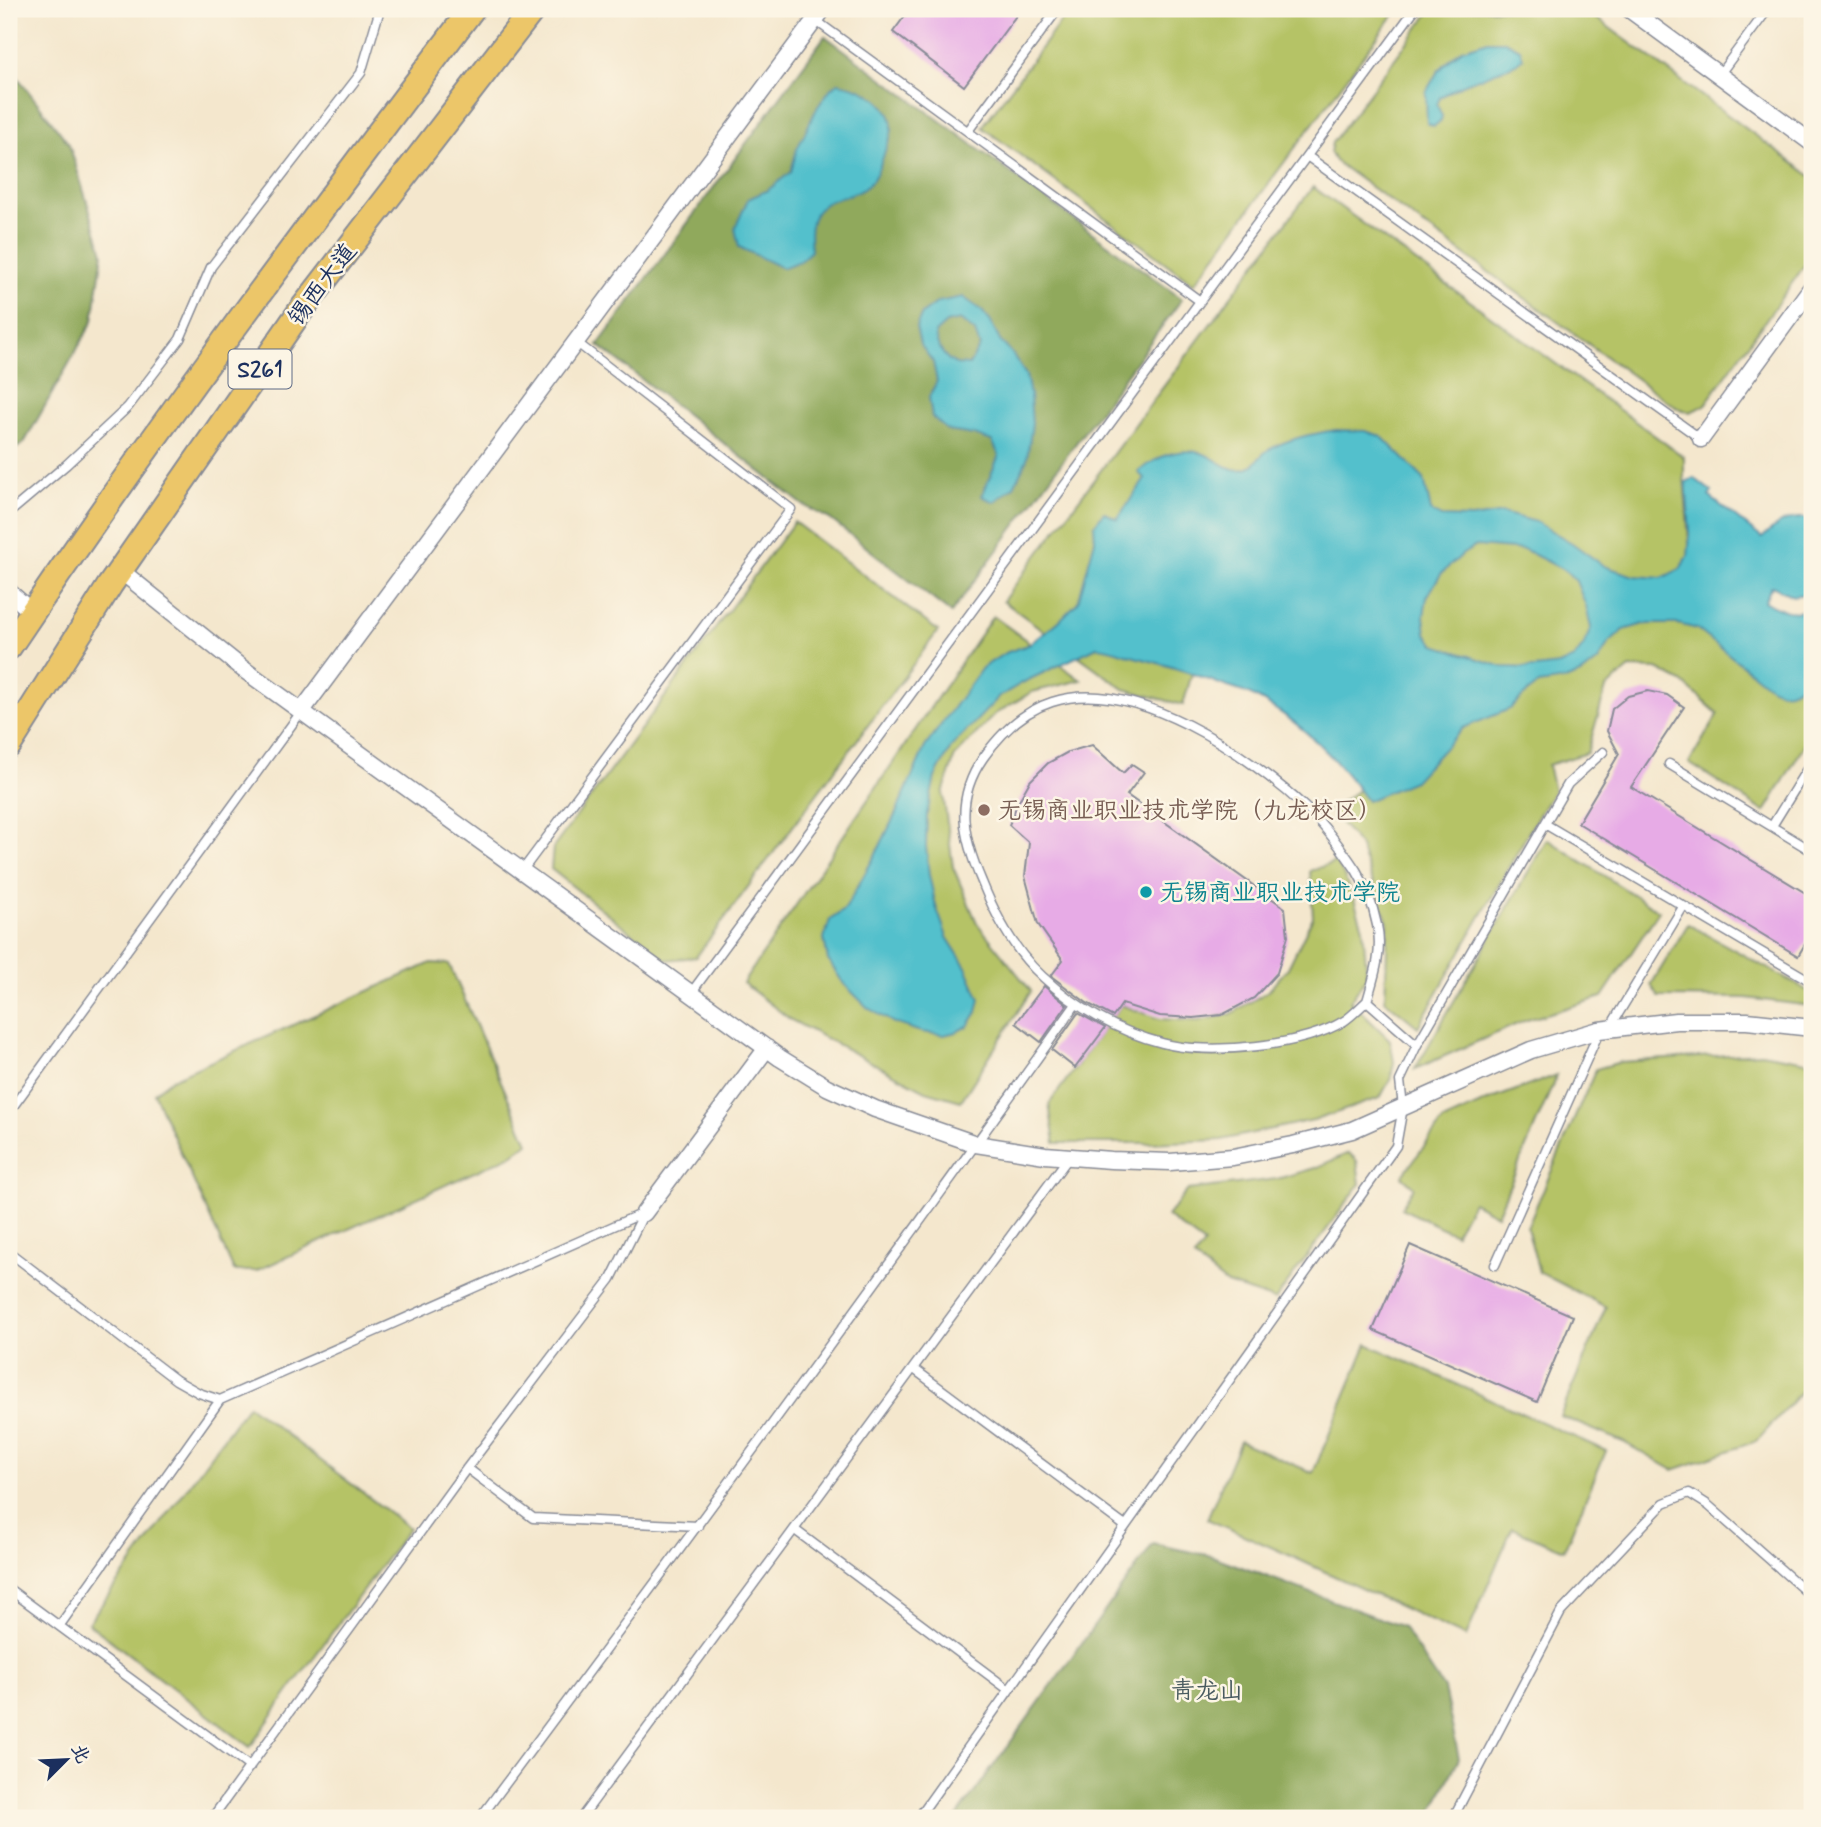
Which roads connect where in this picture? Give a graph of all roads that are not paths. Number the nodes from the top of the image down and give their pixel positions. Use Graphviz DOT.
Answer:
graph roads {
  1 [pos="380,9"];
  2 [pos="472,9"];
  3 [pos="533,9"];
  4 [pos="1058,9"];
  5 [pos="1415,9"];
  6 [pos="1629,9"];
  7 [pos="1768,9"];
  8 [pos="819,14"];
  9 [pos="1719,75"];
  10 [pos="968,131"];
  11 [pos="1812,143"];
  12 [pos="1307,156"];
  13 [pos="1812,286"];
  14 [pos="1200,301"];
  15 [pos="576,342"];
  16 [pos="1701,439"];
  17 [pos="9,513"];
  18 [pos="121,570"];
  19 [pos="9,592"];
  20 [pos="32,612"];
  21 [pos="9,647"];
  22 [pos="301,712"];
  23 [pos="9,745"];
  24 [pos="1603,752"];
  25 [pos="1812,761"];
  26 [pos="1669,764"];
  27 [pos="1545,824"];
  28 [pos="1772,826"];
  29 [pos="1812,851"];
  30 [pos="522,871"];
  31 [pos="1682,907"];
  32 [pos="1812,982"];
  33 [pos="691,993"];
  34 [pos="1367,1001"];
  35 [pos="1076,1004"];
  36 [pos="1812,1028"];
  37 [pos="1604,1029"];
  38 [pos="1417,1045"];
  39 [pos="767,1048"];
  40 [pos="1403,1107"];
  41 [pos="9,1112"];
  42 [pos="976,1144"];
  43 [pos="1069,1157"];
  44 [pos="644,1213"];
  45 [pos="9,1252"];
  46 [pos="1494,1265"];
  47 [pos="914,1368"];
  48 [pos="220,1400"];
  49 [pos="467,1468"];
  50 [pos="698,1525"];
  51 [pos="1125,1526"];
  52 [pos="795,1530"];
  53 [pos="9,1589"];
  54 [pos="1812,1597"];
  55 [pos="60,1625"];
  56 [pos="1009,1690"];
  57 [pos="250,1767"];
  58 [pos="583,1815"];
  59 [pos="212,1818"];
  60 [pos="480,1818"];
  61 [pos="594,1818"];
  62 [pos="918,1818"];
  63 [pos="1453,1818"];
  1 -- 17 [label="lane"];
  2 -- 20 [label="main road, 锡西大道 / S261"];
  3 -- 18 [label="main road, 锡西大道 / S261"];
  4 -- 10 [label="lane"];
  5 -- 12 [label="lane"];
  6 -- 9 [label="street"];
  7 -- 9 [label="lane"];
  8 -- 10 [label="lane"];
  8 -- 15 [label="street"];
  9 -- 11 [label="street"];
  10 -- 14 [label="lane"];
  12 -- 14 [label="lane"];
  12 -- 16 [label="lane"];
  13 -- 16 [label="street"];
  14 -- 33 [label="lane"];
  15 -- 22 [label="street"];
  15 -- 30 [label="lane"];
  18 -- 22 [label="street"];
  18 -- 23 [label="main road, 锡西大道 / S261"];
  19 -- 20 [label="street"];
  20 -- 21 [label="main road, 锡西大道 / S261"];
  22 -- 30 [label="street"];
  22 -- 41 [label="lane"];
  24 -- 27 [label="lane"];
  25 -- 28 [label="lane"];
  26 -- 28 [label="lane"];
  27 -- 31 [label="lane"];
  27 -- 38 [label="lane"];
  28 -- 29 [label="lane"];
  30 -- 33 [label="street"];
  31 -- 32 [label="lane"];
  31 -- 37 [label="lane"];
  33 -- 39 [label="street"];
  34 -- 35 [label="lane"];
  34 -- 35 [label="lane"];
  34 -- 38 [label="lane"];
  35 -- 42 [label="lane"];
  36 -- 37 [label="street"];
  37 -- 40 [label="street"];
  37 -- 46 [label="lane"];
  38 -- 40 [label="lane"];
  39 -- 42 [label="street"];
  39 -- 44 [label="street"];
  40 -- 43 [label="street"];
  40 -- 51 [label="lane"];
  42 -- 43 [label="street"];
  42 -- 50 [label="lane"];
  43 -- 47 [label="lane"];
  44 -- 48 [label="lane"];
  44 -- 49 [label="lane"];
  45 -- 48 [label="lane"];
  47 -- 51 [label="lane"];
  47 -- 52 [label="lane"];
  48 -- 55 [label="lane"];
  49 -- 50 [label="lane"];
  49 -- 57 [label="lane"];
  50 -- 60 [label="lane"];
  51 -- 56 [label="lane"];
  52 -- 56 [label="lane"];
  52 -- 58 [label="lane"];
  53 -- 55 [label="lane"];
  54 -- 63 [label="lane"];
  55 -- 57 [label="lane"];
  56 -- 62 [label="lane"];
  57 -- 59 [label="lane"];
  58 -- 61 [label="lane"];
}
